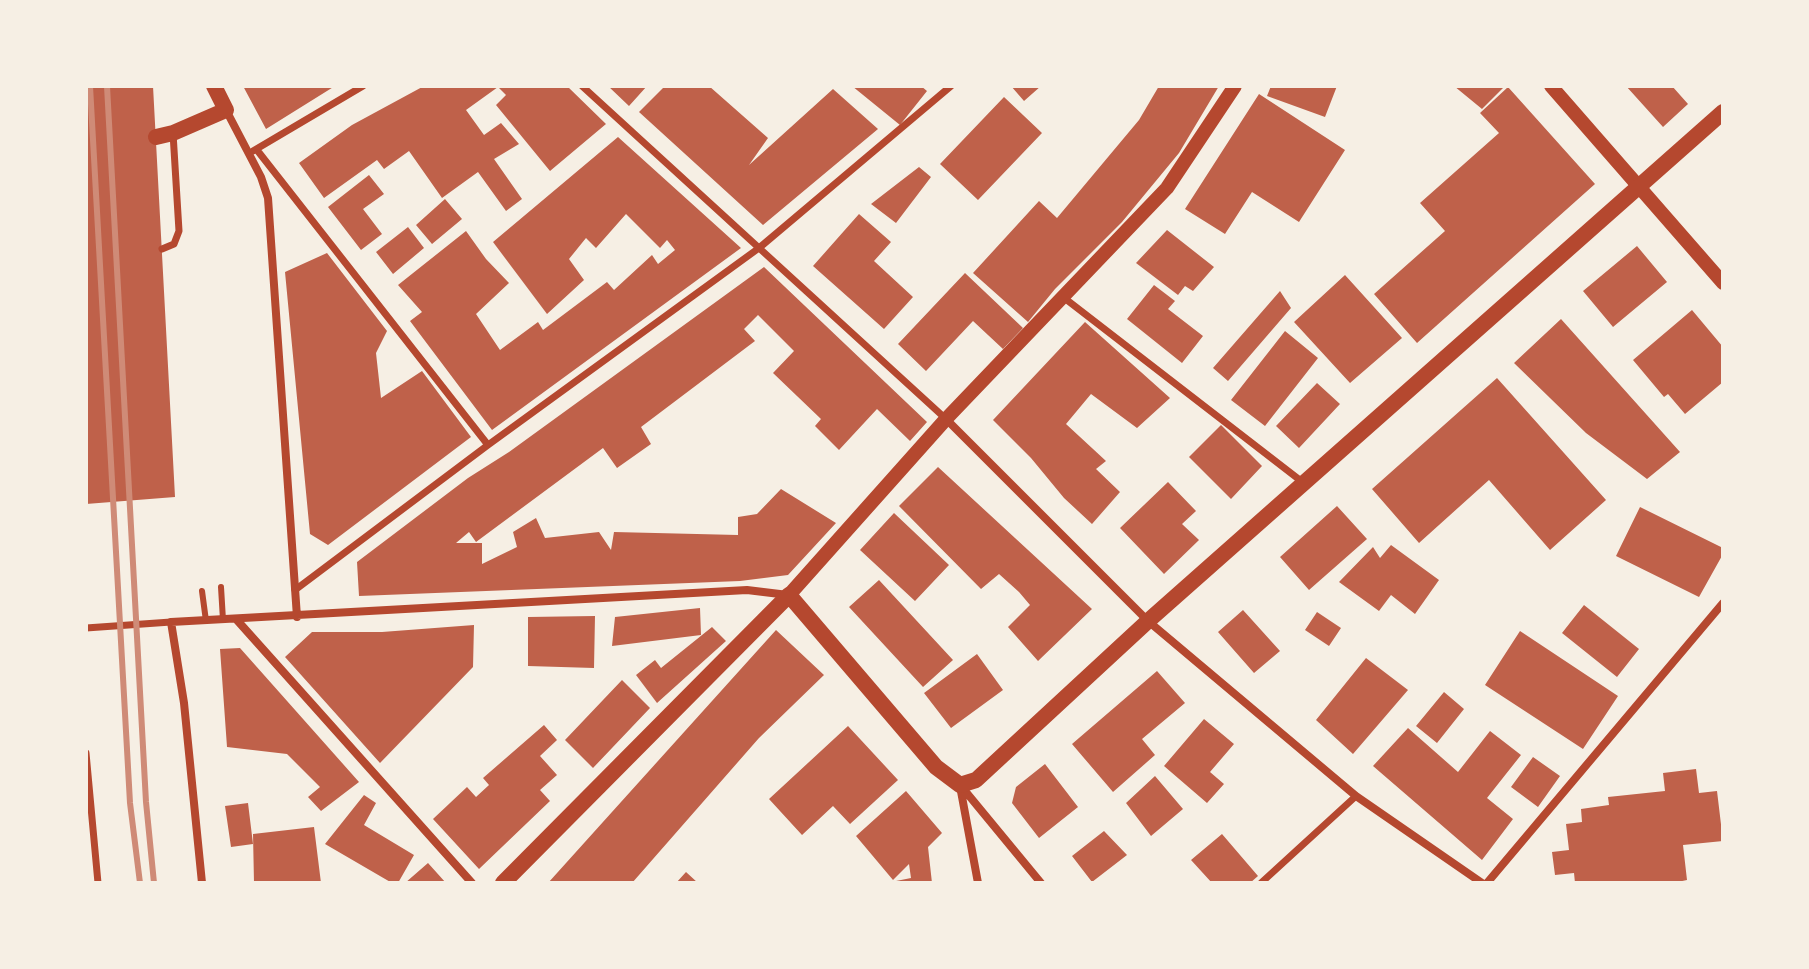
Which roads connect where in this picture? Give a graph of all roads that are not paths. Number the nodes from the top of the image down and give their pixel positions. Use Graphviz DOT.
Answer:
graph roads {
  1 [pos="214,86"];
  2 [pos="363,86"];
  3 [pos="582,86"];
  4 [pos="1235,86"];
  5 [pos="1551,86"];
  6 [pos="944,88"];
  7 [pos="226,110"];
  8 [pos="1723,112"];
  9 [pos="165,135"];
  10 [pos="257,150"];
  11 [pos="247,154"];
  12 [pos="1638,186"];
  13 [pos="759,248"];
  14 [pos="162,249"];
  15 [pos="1723,283"];
  16 [pos="1063,297"];
  17 [pos="946,419"];
  18 [pos="488,445"];
  19 [pos="1305,484"];
  20 [pos="221,587"];
  21 [pos="295,590"];
  22 [pos="202,591"];
  23 [pos="789,595"];
  24 [pos="1723,603"];
  25 [pos="297,617"];
  26 [pos="236,619"];
  27 [pos="223,620"];
  28 [pos="206,621"];
  29 [pos="1148,621"];
  30 [pos="171,622"];
  31 [pos="86,628"];
  32 [pos="86,753"];
  33 [pos="960,785"];
  34 [pos="1356,796"];
  35 [pos="98,883"];
  36 [pos="202,883"];
  37 [pos="472,883"];
  38 [pos="503,883"];
  39 [pos="978,883"];
  40 [pos="1041,883"];
  41 [pos="1261,883"];
  42 [pos="1484,883"];
  1 -- 7 [label="main road"];
  2 -- 10 [label="street"];
  3 -- 13 [label="street"];
  4 -- 16 [label="street"];
  5 -- 12 [label="street"];
  6 -- 13 [label="street"];
  7 -- 9 [label="main road"];
  7 -- 11 [label="street"];
  8 -- 12 [label="main road"];
  9 -- 14 [label="street"];
  10 -- 11 [label="street"];
  10 -- 18 [label="street"];
  11 -- 21 [label="street"];
  12 -- 15 [label="street"];
  12 -- 19 [label="main road"];
  13 -- 17 [label="street"];
  13 -- 18 [label="street"];
  16 -- 17 [label="street"];
  16 -- 19 [label="street"];
  17 -- 23 [label="street"];
  17 -- 29 [label="street"];
  18 -- 21 [label="street"];
  19 -- 29 [label="main road"];
  20 -- 27 [label="lane"];
  21 -- 25 [label="street"];
  22 -- 28 [label="lane"];
  23 -- 25 [label="street"];
  23 -- 33 [label="main road"];
  23 -- 38 [label="main road"];
  24 -- 42 [label="street"];
  25 -- 26 [label="street"];
  26 -- 27 [label="street"];
  26 -- 37 [label="street"];
  27 -- 28 [label="street"];
  28 -- 30 [label="street"];
  29 -- 33 [label="main road"];
  29 -- 34 [label="street"];
  30 -- 31 [label="street"];
  30 -- 36 [label="street"];
  32 -- 35 [label="street"];
  33 -- 39 [label="street"];
  33 -- 40 [label="street"];
  34 -- 41 [label="street"];
  34 -- 42 [label="street"];
}
